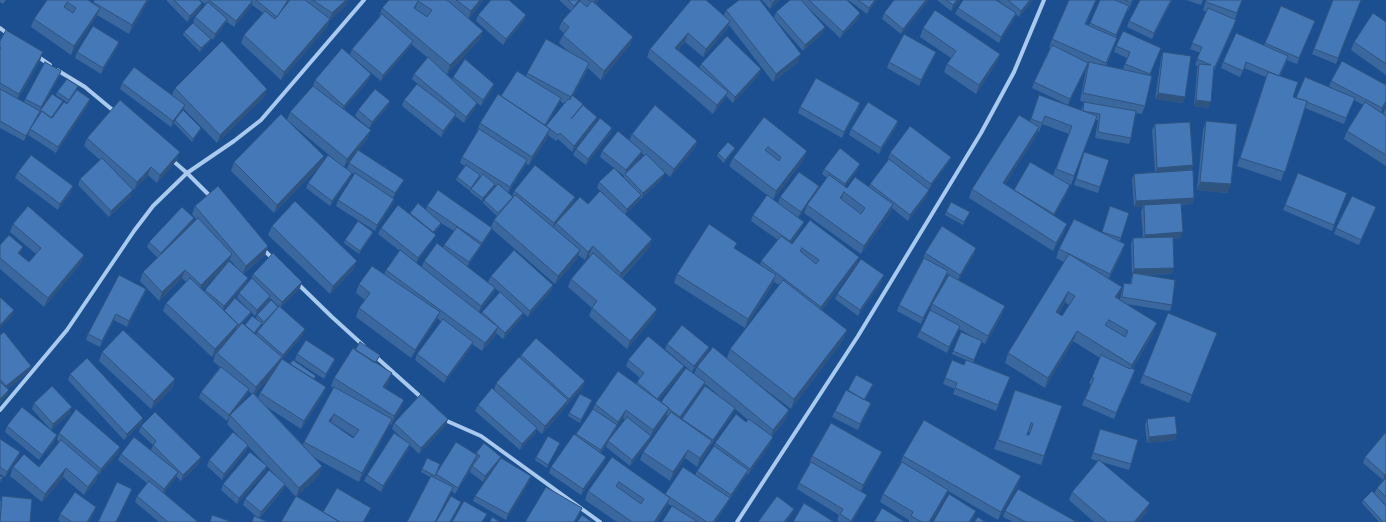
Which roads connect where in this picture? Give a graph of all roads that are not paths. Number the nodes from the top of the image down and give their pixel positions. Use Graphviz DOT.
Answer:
graph roads {
  1 [pos="364,0"];
  2 [pos="1044,0"];
  3 [pos="0,28"];
  4 [pos="13,37"];
  5 [pos="31,52"];
  6 [pos="121,117"];
  7 [pos="169,158"];
  8 [pos="187,173"];
  9 [pos="215,200"];
  10 [pos="259,245"];
  11 [pos="276,262"];
  12 [pos="293,278"];
  13 [pos="366,348"];
  14 [pos="372,354"];
  15 [pos="424,400"];
  16 [pos="0,410"];
  17 [pos="441,415"];
  18 [pos="600,522"];
  19 [pos="737,522"];
  1 -- 8 [label="street"];
  2 -- 19 [label="street"];
  3 -- 4 [label="street"];
  5 -- 6 [label="street"];
  7 -- 8 [label="street"];
  8 -- 9 [label="street"];
  8 -- 16 [label="street"];
  10 -- 11 [label="street"];
  12 -- 13 [label="street"];
  14 -- 15 [label="street"];
  17 -- 18 [label="street"];
}
